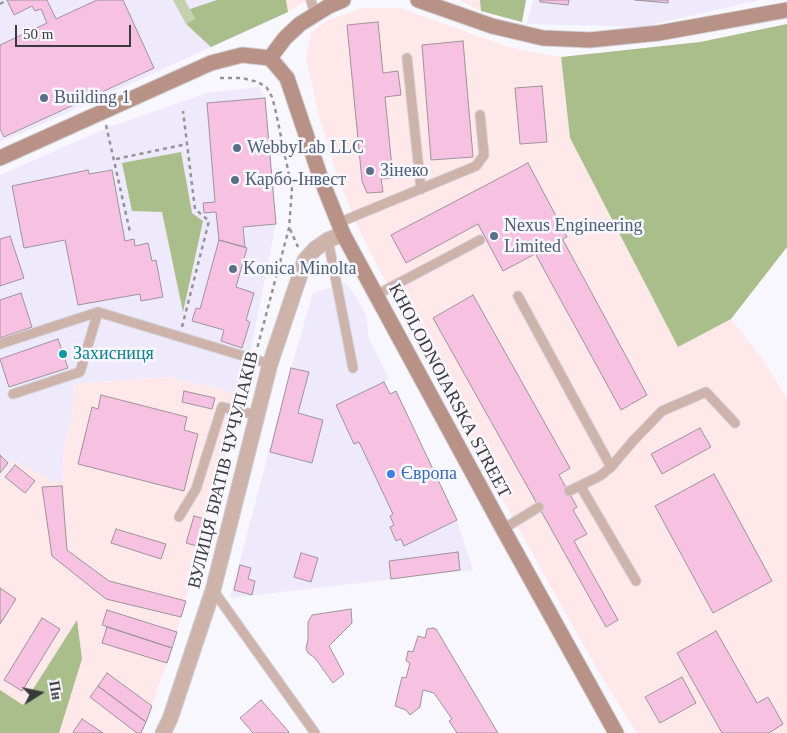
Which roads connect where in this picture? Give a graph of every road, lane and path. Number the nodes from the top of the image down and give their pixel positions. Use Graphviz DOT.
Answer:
graph roads {
  1 [pos="7,0"];
  2 [pos="343,0"];
  3 [pos="426,2"];
  4 [pos="0,4"];
  5 [pos="313,7"];
  6 [pos="787,10"];
  7 [pos="270,58"];
  8 [pos="407,58"];
  9 [pos="214,79"];
  10 [pos="184,111"];
  11 [pos="480,115"];
  12 [pos="106,121"];
  13 [pos="187,144"];
  14 [pos="0,158"];
  15 [pos="116,158"];
  16 [pos="421,189"];
  17 [pos="341,228"];
  18 [pos="130,232"];
  19 [pos="328,240"];
  20 [pos="480,240"];
  21 [pos="376,295"];
  22 [pos="518,296"];
  23 [pos="98,312"];
  24 [pos="180,337"];
  25 [pos="0,344"];
  26 [pos="254,360"];
  27 [pos="270,364"];
  28 [pos="353,368"];
  29 [pos="13,394"];
  30 [pos="257,415"];
  31 [pos="735,423"];
  32 [pos="611,467"];
  33 [pos="581,486"];
  34 [pos="569,491"];
  35 [pos="539,507"];
  36 [pos="179,517"];
  37 [pos="503,529"];
  38 [pos="636,581"];
  39 [pos="213,590"];
  40 [pos="163,733"];
  41 [pos="315,733"];
  42 [pos="616,733"];
  1 -- 4 [label="path"];
  2 -- 5 [label="main road"];
  3 -- 6 [label="main road"];
  5 -- 7 [label="main road"];
  7 -- 14 [label="main road"];
  7 -- 17 [label="main road, KHOLODNOIARSKA STREET"];
  8 -- 16 [label="lane"];
  9 -- 26 [label="path"];
  10 -- 13 [label="path"];
  11 -- 16 [label="lane"];
  12 -- 18 [label="path"];
  13 -- 15 [label="path"];
  13 -- 24 [label="path"];
  16 -- 17 [label="lane"];
  17 -- 19 [label="street, ВУЛИЦЯ БРАТІВ ЧУЧУПАКІВ"];
  17 -- 21 [label="main road, KHOLODNOIARSKA STREET"];
  19 -- 27 [label="street, ВУЛИЦЯ БРАТІВ ЧУЧУПАКІВ"];
  19 -- 28 [label="lane"];
  20 -- 21 [label="lane"];
  21 -- 37 [label="main road, KHOLODNOIARSKA STREET"];
  22 -- 32 [label="lane"];
  23 -- 24 [label="lane"];
  23 -- 25 [label="lane"];
  23 -- 29 [label="lane"];
  24 -- 26 [label="lane"];
  26 -- 27 [label="lane"];
  27 -- 30 [label="street, ВУЛИЦЯ БРАТІВ ЧУЧУПАКІВ"];
  30 -- 36 [label="lane"];
  30 -- 39 [label="street, ВУЛИЦЯ БРАТІВ ЧУЧУПАКІВ"];
  31 -- 32 [label="lane"];
  32 -- 33 [label="lane"];
  33 -- 34 [label="lane"];
  33 -- 38 [label="lane"];
  35 -- 37 [label="lane"];
  37 -- 42 [label="main road, KHOLODNOIARSKA STREET"];
  39 -- 40 [label="street, ВУЛИЦЯ БРАТІВ ЧУЧУПАКІВ"];
  39 -- 41 [label="lane"];
}
